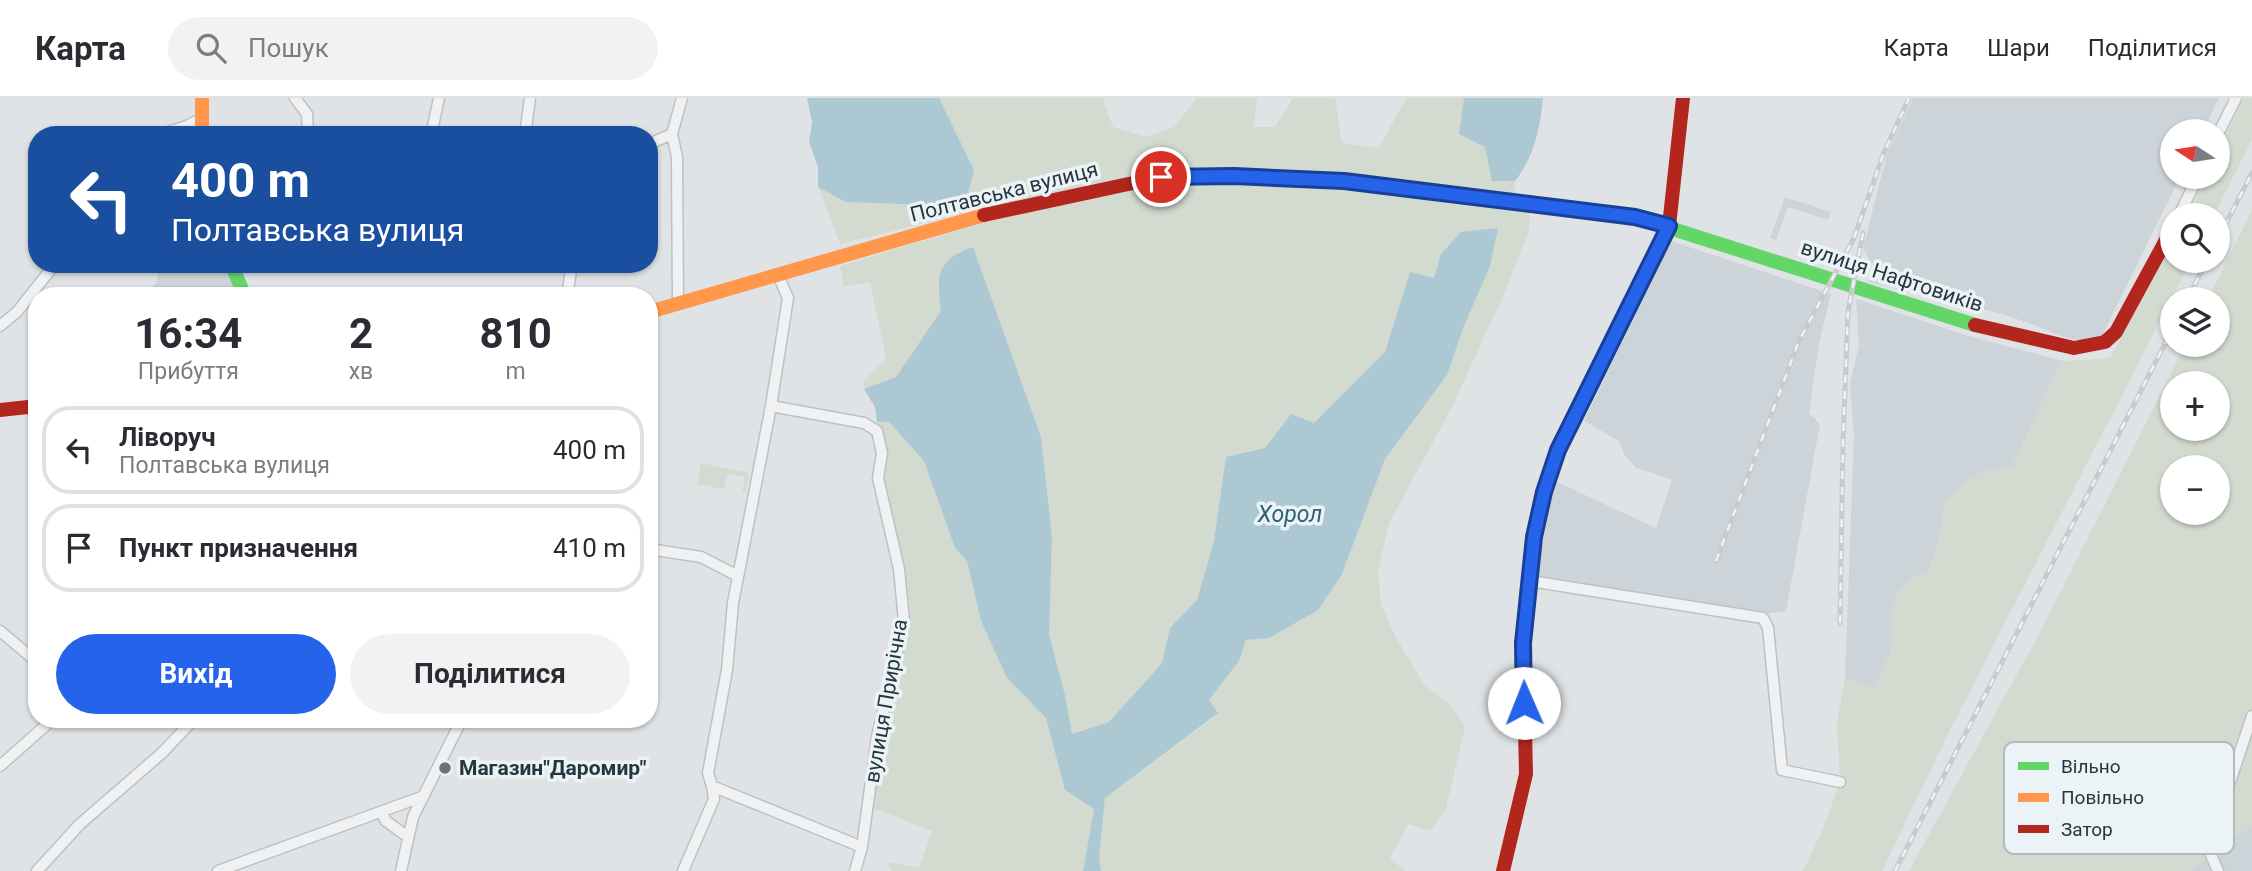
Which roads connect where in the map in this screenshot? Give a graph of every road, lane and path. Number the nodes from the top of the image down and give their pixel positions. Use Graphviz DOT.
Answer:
graph roads {
  1 [pos="202,98"];
  2 [pos="295,98"];
  3 [pos="439,98"];
  4 [pos="530,98"];
  5 [pos="682,98"];
  6 [pos="1683,98"];
  7 [pos="2236,98"];
  8 [pos="202,118"];
  9 [pos="2226,119"];
  10 [pos="184,126"];
  11 [pos="202,126"];
  12 [pos="307,126"];
  13 [pos="433,126"];
  14 [pos="526,126"];
  15 [pos="672,134"];
  16 [pos="658,140"];
  17 [pos="1669,226"];
  18 [pos="2160,251"];
  19 [pos="48,273"];
  20 [pos="778,275"];
  21 [pos="37,287"];
  22 [pos="28,298"];
  23 [pos="678,304"];
  24 [pos="658,310"];
  25 [pos="0,326"];
  26 [pos="771,406"];
  27 [pos="28,407"];
  28 [pos="0,410"];
  29 [pos="658,550"];
  30 [pos="738,576"];
  31 [pos="1530,581"];
  32 [pos="0,631"];
  33 [pos="28,654"];
  34 [pos="2252,716"];
  35 [pos="42,728"];
  36 [pos="186,728"];
  37 [pos="457,728"];
  38 [pos="0,766"];
  39 [pos="2234,770"];
  40 [pos="1840,782"];
  41 [pos="712,786"];
  42 [pos="424,796"];
  43 [pos="381,812"];
  44 [pos="408,837"];
  45 [pos="862,847"];
  46 [pos="2211,854"];
  47 [pos="37,871"];
  48 [pos="218,871"];
  49 [pos="401,871"];
  50 [pos="683,871"];
  51 [pos="855,871"];
  52 [pos="1503,871"];
  53 [pos="2218,871"];
  1 -- 8 [label="street"];
  2 -- 12 [label="street"];
  3 -- 13 [label="street"];
  4 -- 14 [label="street"];
  5 -- 15 [label="street"];
  6 -- 17 [label="street"];
  7 -- 9 [label="street"];
  8 -- 10 [label="street"];
  8 -- 11 [label="street"];
  15 -- 16 [label="street"];
  15 -- 23 [label="street"];
  17 -- 18 [label="street, вулиця Нафтовиків"];
  17 -- 20 [label="street, Полтавська вулиця"];
  17 -- 31 [label="street"];
  19 -- 21 [label="street"];
  20 -- 23 [label="street, Полтавська вулиця"];
  20 -- 26 [label="street"];
  22 -- 25 [label="street"];
  23 -- 24 [label="street, Полтавська вулиця"];
  26 -- 30 [label="street"];
  26 -- 45 [label="street, вулиця Прирічна"];
  27 -- 28 [label="street"];
  29 -- 30 [label="street"];
  30 -- 41 [label="street"];
  31 -- 40 [label="street"];
  31 -- 52 [label="street"];
  32 -- 33 [label="street"];
  34 -- 39 [label="street"];
  35 -- 38 [label="street"];
  36 -- 47 [label="street"];
  37 -- 42 [label="street"];
  41 -- 45 [label="street"];
  41 -- 50 [label="street"];
  42 -- 43 [label="street"];
  42 -- 44 [label="street"];
  43 -- 44 [label="street"];
  43 -- 48 [label="street"];
  44 -- 49 [label="street"];
  45 -- 51 [label="street, вулиця Прирічна"];
  46 -- 53 [label="street"];
}
